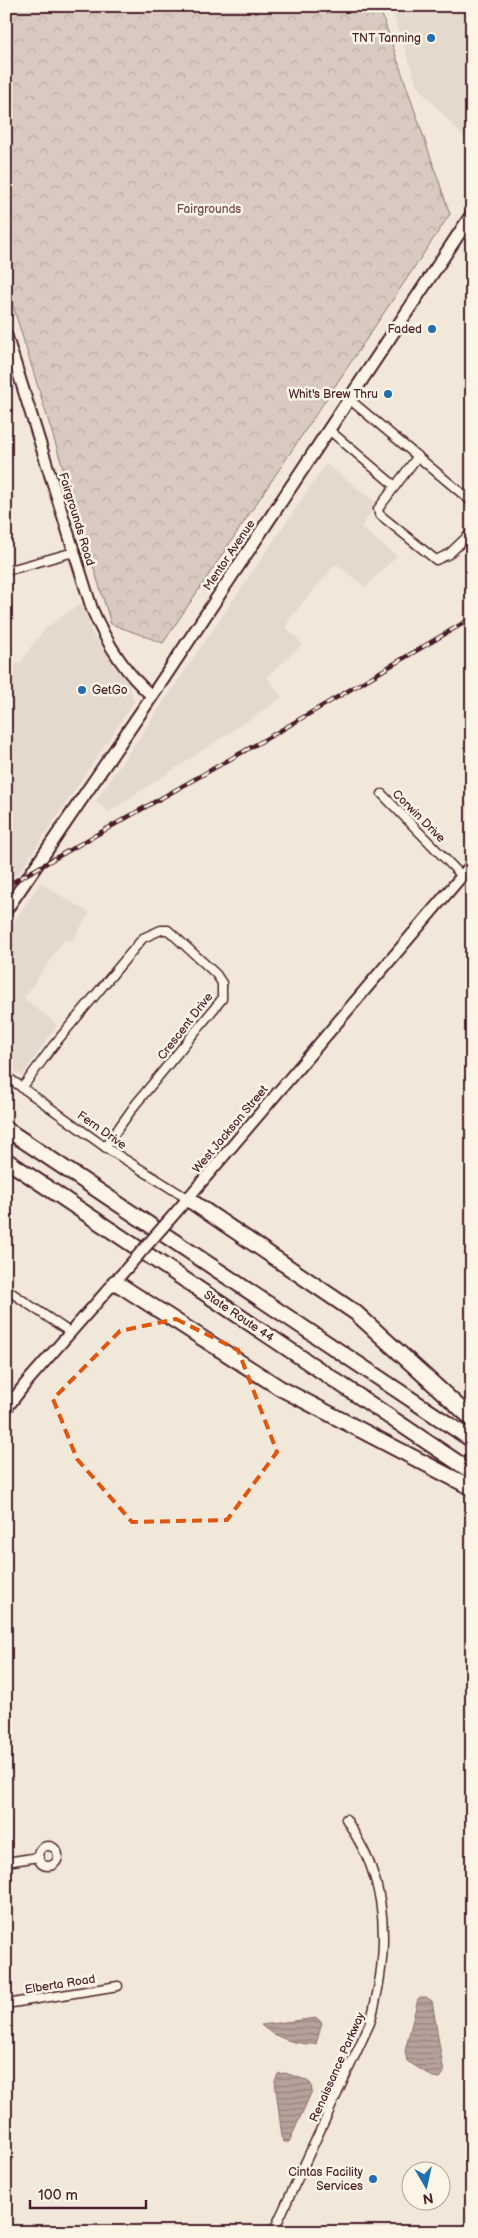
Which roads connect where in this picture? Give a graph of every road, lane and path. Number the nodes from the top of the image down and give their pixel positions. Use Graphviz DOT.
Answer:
graph roads {
  1 [pos="471,217"];
  2 [pos="6,334"];
  3 [pos="349,399"];
  4 [pos="329,430"];
  5 [pos="418,456"];
  6 [pos="395,486"];
  7 [pos="472,502"];
  8 [pos="472,532"];
  9 [pos="74,552"];
  10 [pos="6,571"];
  11 [pos="152,696"];
  12 [pos="382,794"];
  13 [pos="468,870"];
  14 [pos="6,910"];
  15 [pos="6,1076"];
  16 [pos="22,1088"];
  17 [pos="6,1129"];
  18 [pos="105,1147"];
  19 [pos="6,1160"];
  20 [pos="188,1199"];
  21 [pos="115,1282"];
  22 [pos="6,1289"];
  23 [pos="71,1333"];
  24 [pos="6,1409"];
  25 [pos="472,1420"];
  26 [pos="472,1440"];
  27 [pos="472,1472"];
  28 [pos="472,1488"];
  29 [pos="346,1818"];
  30 [pos="38,1857"];
  31 [pos="6,1862"];
  32 [pos="118,1986"];
  33 [pos="6,2004"];
  34 [pos="273,2232"];
  1 -- 3 [label="main road, Mentor Avenue"];
  2 -- 9 [label="street, Fairgrounds Road"];
  3 -- 4 [label="main road, Mentor Avenue"];
  3 -- 5 [label="street"];
  4 -- 6 [label="street"];
  4 -- 11 [label="main road, Mentor Avenue"];
  5 -- 6 [label="street"];
  5 -- 7 [label="street"];
  6 -- 8 [label="street"];
  9 -- 10 [label="street"];
  9 -- 11 [label="street, Fairgrounds Road"];
  11 -- 14 [label="main road, Mentor Avenue"];
  12 -- 13 [label="street, Corwin Drive"];
  13 -- 20 [label="street, West Jackson Street"];
  15 -- 16 [label="street, Fern Drive"];
  16 -- 18 [label="street, Fern Drive"];
  16 -- 18 [label="street, Crescent Drive"];
  17 -- 26 [label="highway"];
  18 -- 20 [label="street, Fern Drive"];
  19 -- 27 [label="highway, State Route 44"];
  20 -- 21 [label="street, West Jackson Street, bridge"];
  20 -- 25 [label="highway"];
  21 -- 23 [label="street, West Jackson Street"];
  21 -- 28 [label="highway"];
  22 -- 23 [label="street"];
  23 -- 24 [label="street, West Jackson Street"];
  29 -- 34 [label="street, Renaissance Parkway"];
  30 -- 31 [label="street"];
  32 -- 33 [label="street, Elberta Road"];
}
